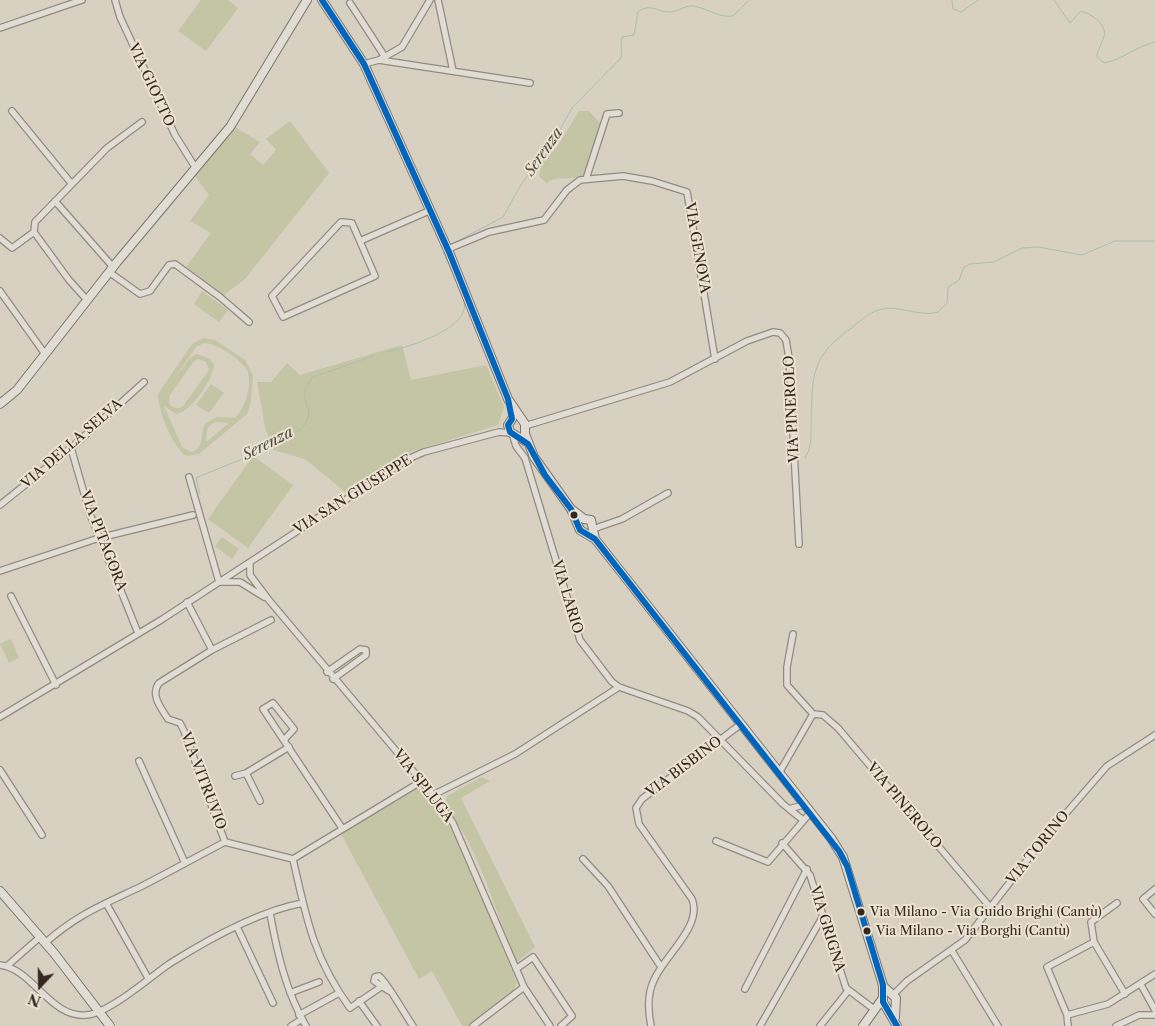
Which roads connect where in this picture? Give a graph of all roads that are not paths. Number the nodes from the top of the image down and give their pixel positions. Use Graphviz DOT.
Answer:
graph roads {
  1 [pos="82,0"];
  2 [pos="115,0"];
  3 [pos="307,0"];
  4 [pos="322,0"];
  5 [pos="430,0"];
  6 [pos="438,0"];
  7 [pos="350,3"];
  8 [pos="0,28"];
  9 [pos="382,58"];
  10 [pos="364,64"];
  11 [pos="453,71"];
  12 [pos="530,83"];
  13 [pos="12,111"];
  14 [pos="619,113"];
  15 [pos="142,122"];
  16 [pos="195,168"];
  17 [pos="586,179"];
  18 [pos="71,183"];
  19 [pos="54,201"];
  20 [pos="431,210"];
  21 [pos="417,216"];
  22 [pos="34,232"];
  23 [pos="0,238"];
  24 [pos="444,240"];
  25 [pos="360,241"];
  26 [pos="449,250"];
  27 [pos="111,270"];
  28 [pos="0,291"];
  29 [pos="88,300"];
  30 [pos="249,322"];
  31 [pos="45,354"];
  32 [pos="715,359"];
  33 [pos="144,382"];
  34 [pos="508,399"];
  35 [pos="0,404"];
  36 [pos="510,421"];
  37 [pos="525,425"];
  38 [pos="499,432"];
  39 [pos="514,434"];
  40 [pos="528,444"];
  41 [pos="71,448"];
  42 [pos="189,477"];
  43 [pos="668,493"];
  44 [pos="0,505"];
  45 [pos="571,509"];
  46 [pos="193,515"];
  47 [pos="584,519"];
  48 [pos="579,526"];
  49 [pos="593,528"];
  50 [pos="99,538"];
  51 [pos="799,544"];
  52 [pos="250,563"];
  53 [pos="237,570"];
  54 [pos="0,571"];
  55 [pos="220,582"];
  56 [pos="240,582"];
  57 [pos="11,596"];
  58 [pos="268,599"];
  59 [pos="187,602"];
  60 [pos="271,620"];
  61 [pos="138,632"];
  62 [pos="793,634"];
  63 [pos="212,650"];
  64 [pos="328,672"];
  65 [pos="333,679"];
  66 [pos="56,685"];
  67 [pos="619,687"];
  68 [pos="813,714"];
  69 [pos="0,717"];
  70 [pos="741,724"];
  71 [pos="1155,735"];
  72 [pos="284,740"];
  73 [pos="722,740"];
  74 [pos="289,747"];
  75 [pos="139,761"];
  76 [pos="0,770"];
  77 [pos="246,773"];
  78 [pos="779,773"];
  79 [pos="236,776"];
  80 [pos="422,781"];
  81 [pos="433,795"];
  82 [pos="260,801"];
  83 [pos="803,805"];
  84 [pos="789,809"];
  85 [pos="810,813"];
  86 [pos="803,820"];
  87 [pos="342,828"];
  88 [pos="42,836"];
  89 [pos="716,841"];
  90 [pos="226,842"];
  91 [pos="782,843"];
  92 [pos="583,859"];
  93 [pos="293,860"];
  94 [pos="185,863"];
  95 [pos="807,869"];
  96 [pos="1155,889"];
  97 [pos="0,891"];
  98 [pos="106,902"];
  99 [pos="303,902"];
  100 [pos="1116,903"];
  101 [pos="990,907"];
  102 [pos="270,913"];
  103 [pos="1155,914"];
  104 [pos="823,916"];
  105 [pos="237,927"];
  106 [pos="42,940"];
  107 [pos="1094,942"];
  108 [pos="952,951"];
  109 [pos="0,965"];
  110 [pos="7,966"];
  111 [pos="661,967"];
  112 [pos="516,969"];
  113 [pos="1155,974"];
  114 [pos="148,978"];
  115 [pos="320,982"];
  116 [pos="1141,985"];
  117 [pos="381,987"];
  118 [pos="524,987"];
  119 [pos="745,989"];
  120 [pos="389,991"];
  121 [pos="848,991"];
  122 [pos="290,993"];
  123 [pos="339,993"];
  124 [pos="1125,994"];
  125 [pos="889,1000"];
  126 [pos="359,1001"];
  127 [pos="273,1003"];
  128 [pos="875,1010"];
  129 [pos="1155,1010"];
  130 [pos="101,1012"];
  131 [pos="1067,1015"];
  132 [pos="1155,1015"];
  133 [pos="301,1017"];
  134 [pos="110,1026"];
  135 [pos="291,1026"];
  136 [pos="306,1026"];
  137 [pos="377,1026"];
  138 [pos="413,1026"];
  139 [pos="472,1026"];
  140 [pos="550,1026"];
  141 [pos="561,1026"];
  142 [pos="651,1026"];
  143 [pos="760,1026"];
  144 [pos="820,1026"];
  145 [pos="864,1026"];
  146 [pos="897,1026"];
  147 [pos="998,1026"];
  148 [pos="1068,1026"];
  149 [pos="1116,1026"];
  1 -- 8 [label="street"];
  2 -- 16 [label="street, VIA GIOTTO"];
  3 -- 16 [label="main road"];
  4 -- 10 [label="main road"];
  5 -- 9 [label="street"];
  6 -- 11 [label="street"];
  7 -- 9 [label="street"];
  9 -- 10 [label="street"];
  9 -- 11 [label="street"];
  10 -- 20 [label="main road"];
  11 -- 12 [label="street"];
  13 -- 18 [label="street"];
  14 -- 17 [label="street"];
  15 -- 18 [label="street"];
  16 -- 27 [label="main road"];
  17 -- 26 [label="street, VIA GENOVA"];
  17 -- 32 [label="street, VIA GENOVA"];
  18 -- 19 [label="street"];
  19 -- 22 [label="street"];
  19 -- 27 [label="street"];
  20 -- 21 [label="street"];
  20 -- 24 [label="main road"];
  21 -- 24 [label="street"];
  21 -- 25 [label="street"];
  22 -- 23 [label="street"];
  22 -- 29 [label="street"];
  24 -- 26 [label="main road"];
  25 -- 25 [label="street"];
  26 -- 34 [label="main road"];
  27 -- 29 [label="main road"];
  27 -- 30 [label="street"];
  28 -- 31 [label="street"];
  29 -- 31 [label="main road"];
  31 -- 35 [label="main road"];
  32 -- 37 [label="street"];
  32 -- 51 [label="street, VIA PINEROLO"];
  33 -- 41 [label="street, VIA DELLA SELVA"];
  34 -- 36 [label="main road"];
  34 -- 37 [label="main road"];
  36 -- 37 [label="main road"];
  36 -- 38 [label="street, VIA SAN GIUSEPPE"];
  36 -- 39 [label="main road"];
  37 -- 39 [label="main road"];
  37 -- 40 [label="main road"];
  38 -- 39 [label="street, VIA SAN GIUSEPPE"];
  38 -- 52 [label="street, VIA SAN GIUSEPPE"];
  39 -- 40 [label="main road"];
  39 -- 67 [label="street, VIA LARIO"];
  40 -- 45 [label="main road"];
  41 -- 44 [label="street, VIA DELLA SELVA"];
  41 -- 50 [label="street, VIA PITAGORA"];
  42 -- 55 [label="street"];
  43 -- 49 [label="street"];
  45 -- 47 [label="main road"];
  45 -- 48 [label="main road"];
  46 -- 50 [label="street"];
  47 -- 48 [label="main road"];
  47 -- 49 [label="main road"];
  48 -- 49 [label="main road"];
  49 -- 70 [label="main road"];
  50 -- 54 [label="street"];
  50 -- 61 [label="street, VIA PITAGORA"];
  52 -- 53 [label="street, VIA SAN GIUSEPPE"];
  52 -- 58 [label="street, VIA SPLUGA"];
  53 -- 55 [label="street, VIA SAN GIUSEPPE"];
  53 -- 56 [label="street"];
  55 -- 56 [label="street"];
  55 -- 59 [label="street, VIA SAN GIUSEPPE"];
  56 -- 58 [label="street, VIA SPLUGA"];
  57 -- 66 [label="street"];
  58 -- 64 [label="street, VIA SPLUGA"];
  59 -- 61 [label="street, VIA SAN GIUSEPPE"];
  59 -- 63 [label="street"];
  60 -- 63 [label="street, VIA VITRUVIO"];
  61 -- 66 [label="street, VIA SAN GIUSEPPE"];
  62 -- 68 [label="street, VIA PINEROLO"];
  63 -- 90 [label="street, VIA VITRUVIO"];
  64 -- 65 [label="street, VIA SPLUGA"];
  64 -- 65 [label="street"];
  65 -- 80 [label="street, VIA SPLUGA"];
  66 -- 69 [label="street, VIA SAN GIUSEPPE"];
  67 -- 73 [label="street, VIA LARIO"];
  67 -- 81 [label="street"];
  68 -- 78 [label="street"];
  68 -- 101 [label="street, VIA PINEROLO"];
  70 -- 73 [label="street, VIA BISBINO"];
  70 -- 78 [label="main road"];
  71 -- 101 [label="street, VIA TORINO"];
  72 -- 72 [label="street"];
  72 -- 74 [label="street"];
  73 -- 84 [label="street, VIA LARIO"];
  73 -- 111 [label="street, VIA BISBINO"];
  74 -- 77 [label="street"];
  74 -- 87 [label="street"];
  75 -- 94 [label="street"];
  76 -- 88 [label="street"];
  77 -- 79 [label="street"];
  77 -- 82 [label="street"];
  78 -- 83 [label="main road"];
  80 -- 81 [label="street, VIA SPLUGA"];
  80 -- 87 [label="street"];
  81 -- 112 [label="street, VIA SPLUGA"];
  83 -- 84 [label="street"];
  83 -- 85 [label="main road"];
  84 -- 86 [label="street, VIA LARIO"];
  85 -- 86 [label="street"];
  85 -- 125 [label="main road"];
  86 -- 91 [label="street"];
  87 -- 93 [label="street"];
  89 -- 91 [label="street"];
  90 -- 93 [label="street"];
  90 -- 94 [label="street"];
  91 -- 95 [label="street, VIA GRIGNA"];
  92 -- 111 [label="street"];
  93 -- 99 [label="street"];
  94 -- 98 [label="street"];
  95 -- 104 [label="street, VIA GRIGNA"];
  95 -- 119 [label="street"];
  96 -- 103 [label="street"];
  97 -- 106 [label="main road"];
  98 -- 106 [label="street"];
  98 -- 114 [label="street"];
  99 -- 102 [label="street"];
  99 -- 123 [label="street"];
  100 -- 107 [label="street"];
  101 -- 108 [label="street, VIA TORINO"];
  102 -- 105 [label="street"];
  102 -- 122 [label="street"];
  104 -- 121 [label="street, VIA GRIGNA"];
  104 -- 143 [label="street"];
  105 -- 114 [label="street"];
  105 -- 127 [label="street"];
  106 -- 110 [label="street"];
  106 -- 130 [label="main road"];
  107 -- 124 [label="street"];
  107 -- 131 [label="street"];
  108 -- 125 [label="street, VIA TORINO"];
  108 -- 147 [label="street"];
  109 -- 110 [label="street"];
  110 -- 130 [label="street"];
  111 -- 142 [label="street"];
  112 -- 118 [label="street, VIA SPLUGA"];
  112 -- 141 [label="street"];
  113 -- 116 [label="street"];
  114 -- 130 [label="street"];
  115 -- 122 [label="street"];
  116 -- 124 [label="street"];
  116 -- 129 [label="street"];
  117 -- 120 [label="street"];
  117 -- 120 [label="street"];
  117 -- 126 [label="street"];
  118 -- 139 [label="street"];
  118 -- 140 [label="street, VIA SPLUGA"];
  120 -- 138 [label="street"];
  121 -- 128 [label="street"];
  121 -- 144 [label="street"];
  122 -- 133 [label="street"];
  123 -- 126 [label="street"];
  123 -- 133 [label="street"];
  124 -- 131 [label="street"];
  125 -- 128 [label="main road"];
  125 -- 146 [label="main road"];
  126 -- 137 [label="street"];
  128 -- 145 [label="main road"];
  130 -- 134 [label="main road"];
  131 -- 148 [label="street"];
  132 -- 149 [label="street"];
  133 -- 135 [label="street"];
  133 -- 136 [label="street"];
}
